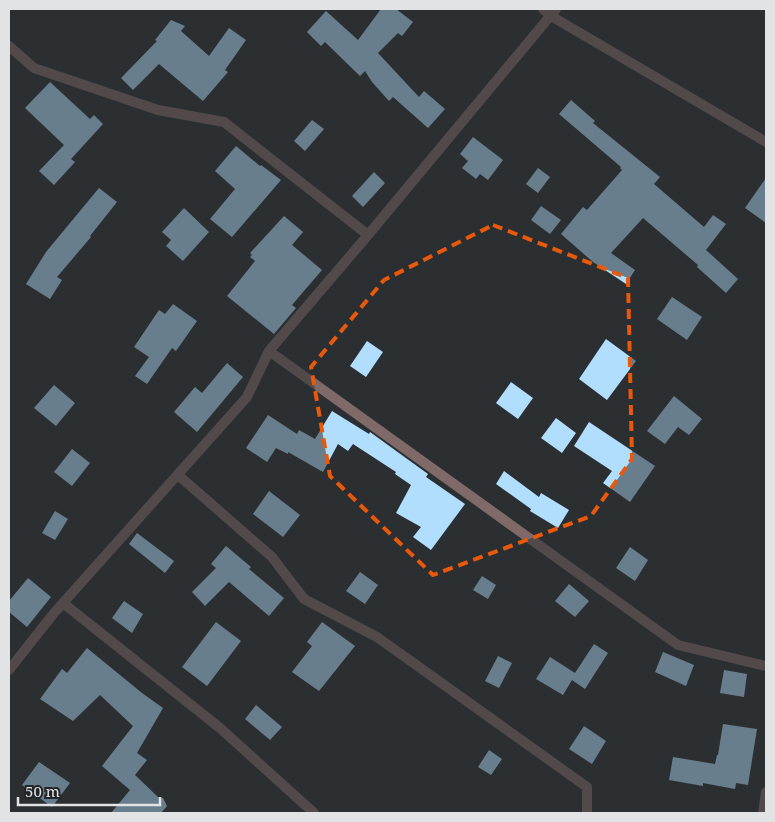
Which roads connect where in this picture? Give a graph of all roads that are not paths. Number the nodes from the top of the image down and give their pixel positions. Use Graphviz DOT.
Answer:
graph roads {
  1 [pos="550,11"];
  2 [pos="9,46"];
  3 [pos="766,142"];
  4 [pos="368,235"];
  5 [pos="269,351"];
  6 [pos="178,475"];
  7 [pos="63,603"];
  8 [pos="766,666"];
  9 [pos="9,670"];
  10 [pos="766,792"];
  11 [pos="314,813"];
  12 [pos="587,813"];
  13 [pos="763,813"];
  1 -- 3 [label="street"];
  1 -- 4 [label="street"];
  2 -- 4 [label="street"];
  4 -- 5 [label="street"];
  5 -- 6 [label="street"];
  5 -- 8 [label="street"];
  6 -- 7 [label="street"];
  6 -- 12 [label="street"];
  7 -- 9 [label="street"];
  7 -- 11 [label="street"];
  10 -- 13 [label="street"];
}
